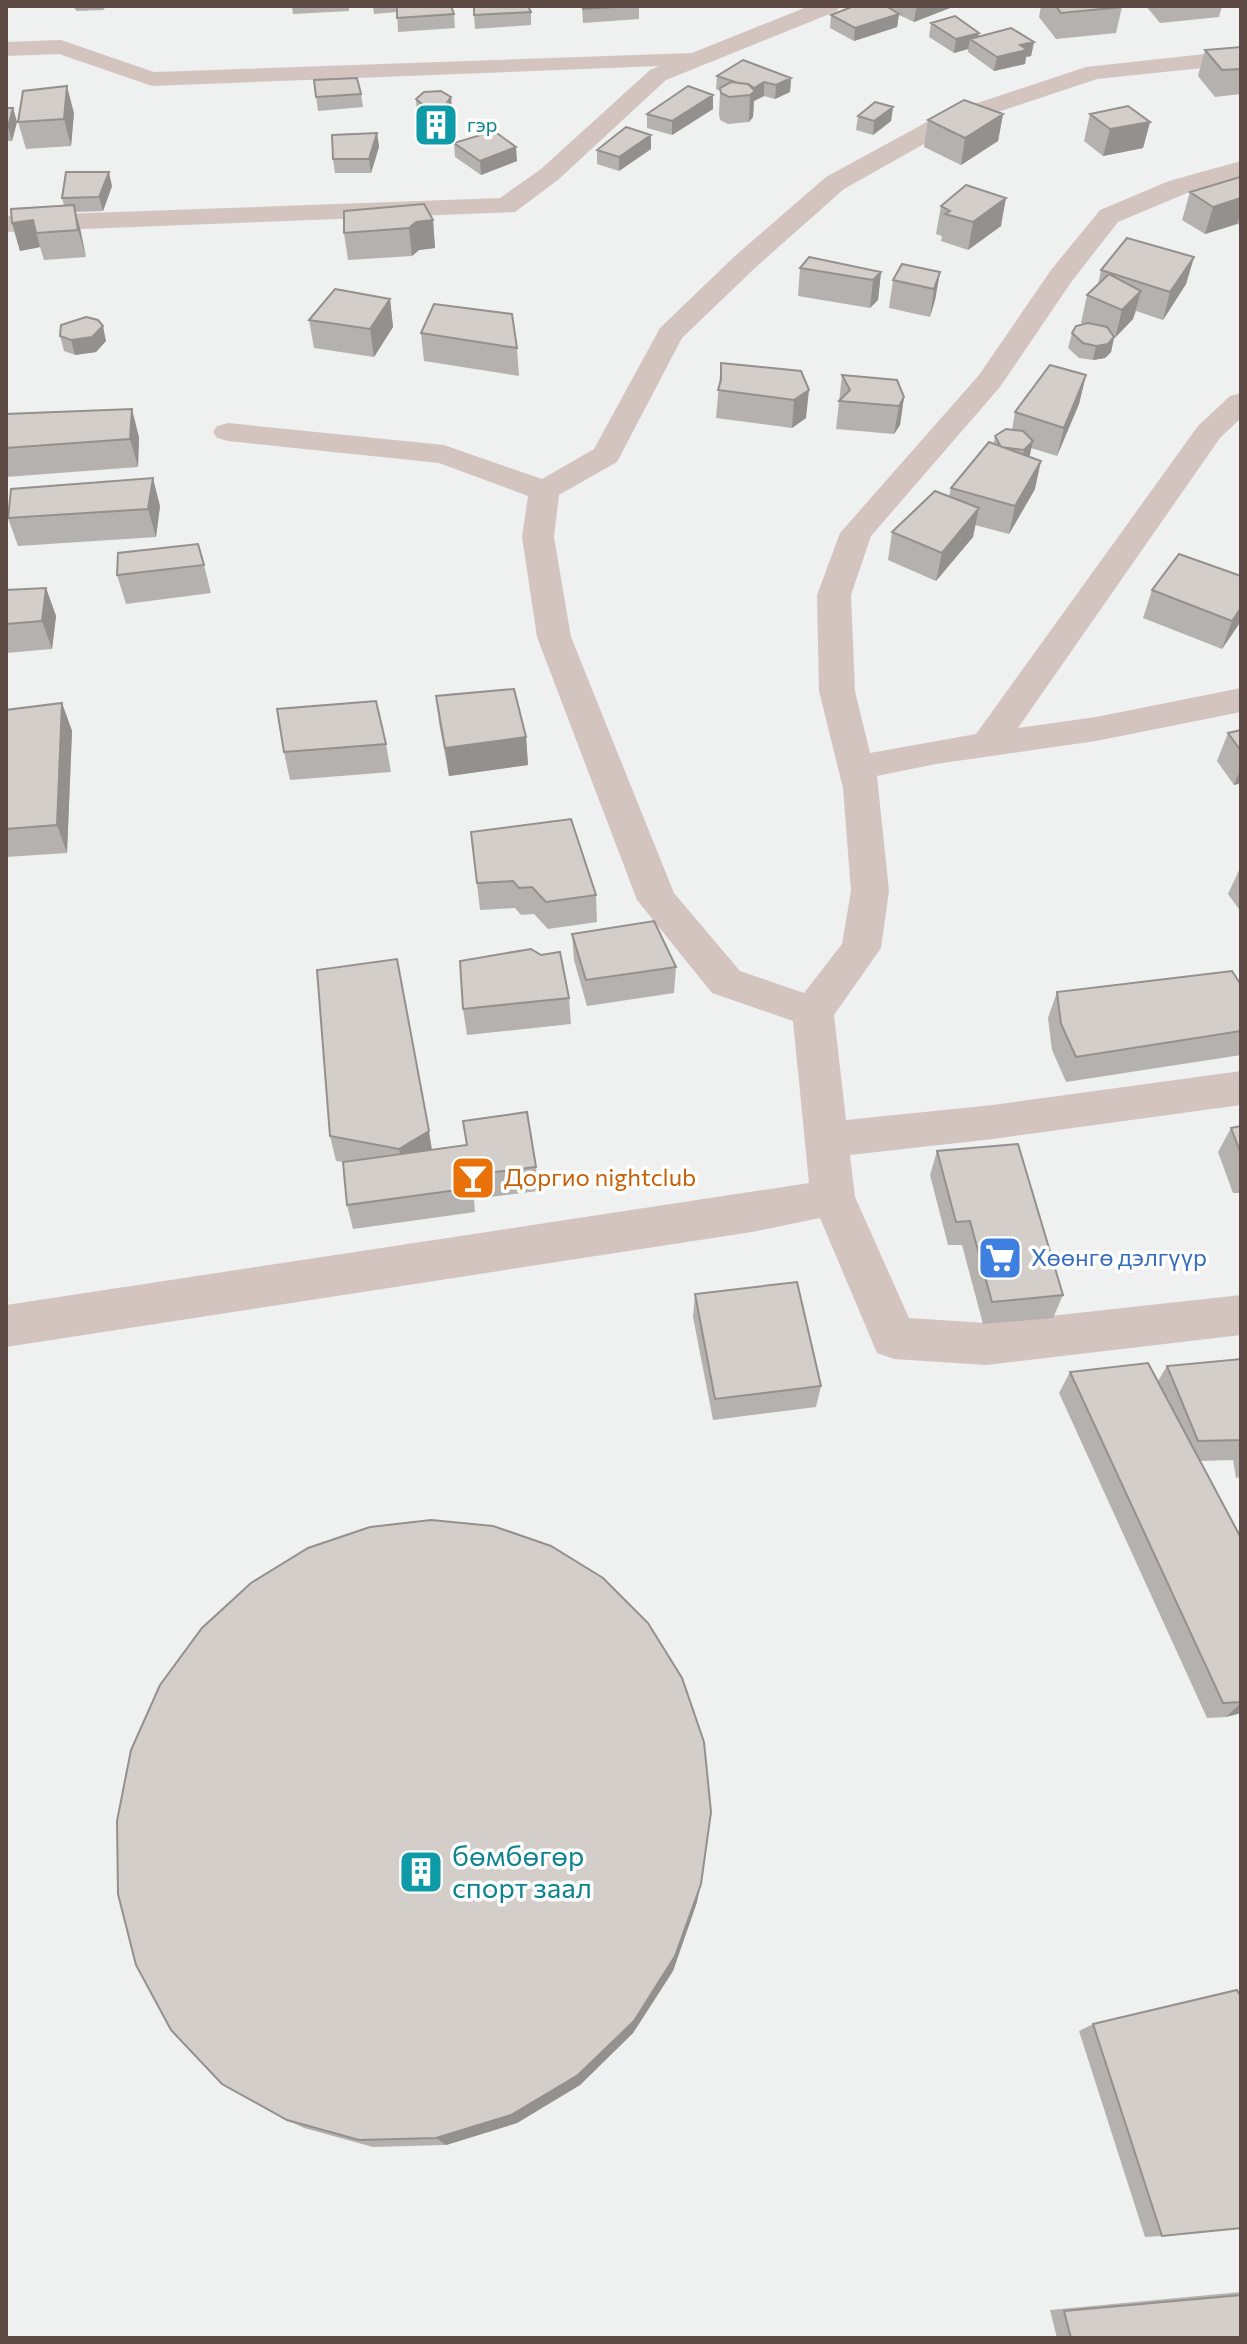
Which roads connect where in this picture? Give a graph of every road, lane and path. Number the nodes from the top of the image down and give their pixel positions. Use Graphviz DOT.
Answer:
graph roads {
  1 [pos="829,6"];
  2 [pos="6,49"];
  3 [pos="704,56"];
  4 [pos="1241,57"];
  5 [pos="1241,169"];
  6 [pos="6,224"];
  7 [pos="1241,402"];
  8 [pos="228,432"];
  9 [pos="544,491"];
  10 [pos="1241,700"];
  11 [pos="987,745"];
  12 [pos="856,768"];
  13 [pos="813,1012"];
  14 [pos="1241,1088"];
  15 [pos="826,1140"];
  16 [pos="833,1197"];
  17 [pos="1241,1315"];
  18 [pos="6,1326"];
  1 -- 3 [label="street"];
  2 -- 3 [label="street"];
  3 -- 6 [label="street"];
  4 -- 9 [label="street"];
  5 -- 12 [label="street"];
  7 -- 11 [label="street"];
  8 -- 9 [label="street"];
  9 -- 13 [label="street"];
  10 -- 11 [label="street"];
  11 -- 12 [label="street"];
  12 -- 13 [label="street"];
  13 -- 15 [label="street"];
  14 -- 15 [label="street"];
  15 -- 16 [label="street"];
  16 -- 17 [label="street"];
  16 -- 18 [label="street"];
}
